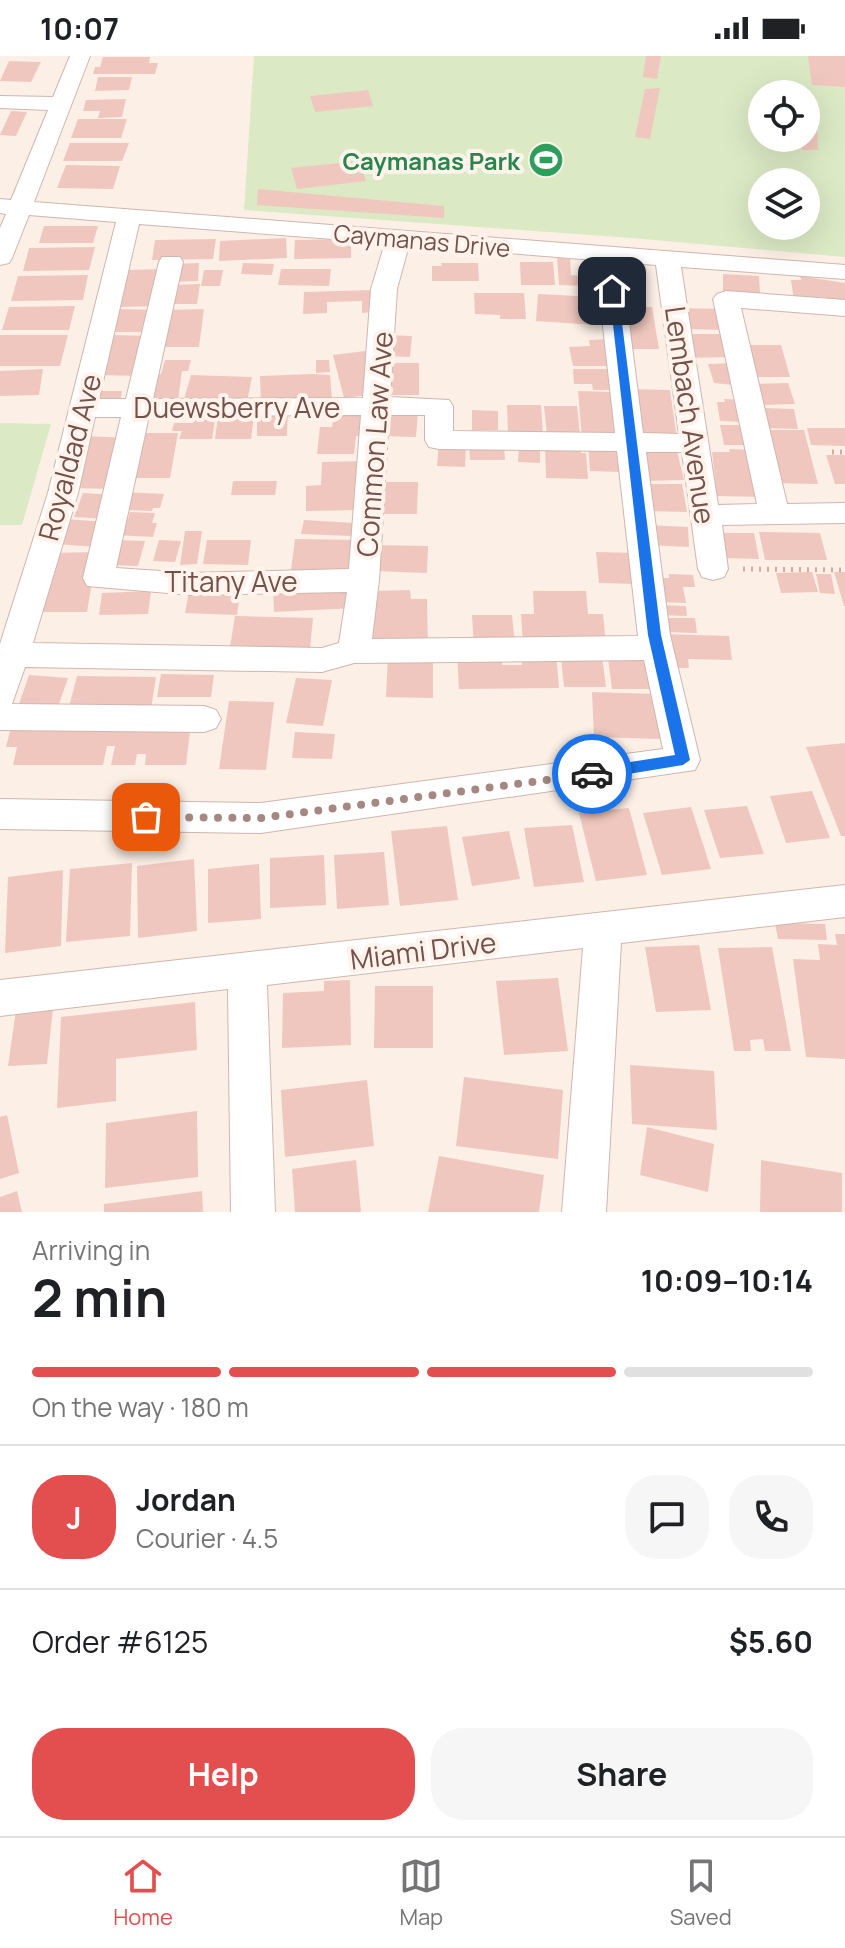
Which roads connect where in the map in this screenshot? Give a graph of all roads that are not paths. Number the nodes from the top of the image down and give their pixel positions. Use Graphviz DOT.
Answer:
graph roads {
  1 [pos="80,56"];
  2 [pos="0,102"];
  3 [pos="62,104"];
  4 [pos="11,207"];
  5 [pos="129,216"];
  6 [pos="399,238"];
  7 [pos="0,258"];
  8 [pos="668,260"];
  9 [pos="171,262"];
  10 [pos="845,272"];
  11 [pos="612,291"];
  12 [pos="845,308"];
  13 [pos="138,406"];
  14 [pos="376,407"];
  15 [pos="83,408"];
  16 [pos="629,442"];
  17 [pos="693,443"];
  18 [pos="774,512"];
  19 [pos="845,513"];
  20 [pos="705,515"];
  21 [pos="713,569"];
  22 [pos="364,580"];
  23 [pos="657,648"];
  24 [pos="354,651"];
  25 [pos="12,655"];
  26 [pos="0,696"];
  27 [pos="0,717"];
  28 [pos="204,719"];
  29 [pos="0,814"];
  30 [pos="845,901"];
  31 [pos="603,929"];
  32 [pos="247,970"];
  33 [pos="0,998"];
  34 [pos="253,1212"];
  35 [pos="584,1212"];
  1 -- 3 [label="street"];
  2 -- 3 [label="street"];
  3 -- 4 [label="street"];
  4 -- 5 [label="street, Caymanas Drive"];
  4 -- 7 [label="street"];
  5 -- 6 [label="street, Caymanas Drive"];
  5 -- 15 [label="street, Royaldad Ave"];
  6 -- 8 [label="street, Caymanas Drive"];
  6 -- 14 [label="street, Common Law Ave"];
  8 -- 10 [label="street, Caymanas Drive"];
  8 -- 17 [label="street, Lembach Avenue"];
  9 -- 13 [label="street"];
  11 -- 16 [label="street"];
  12 -- 18 [label="street"];
  13 -- 14 [label="street, Duewsberry Ave"];
  13 -- 15 [label="street, Duewsberry Ave"];
  13 -- 22 [label="street, Titany Ave"];
  14 -- 16 [label="street, Duewsberry Ave"];
  14 -- 22 [label="street, Common Law Ave"];
  15 -- 25 [label="street, Royaldad Ave"];
  16 -- 17 [label="street"];
  16 -- 23 [label="street"];
  17 -- 20 [label="street, Lembach Avenue"];
  18 -- 19 [label="street"];
  18 -- 20 [label="street"];
  20 -- 21 [label="street, Lembach Avenue"];
  22 -- 24 [label="street, Common Law Ave"];
  23 -- 24 [label="street"];
  23 -- 29 [label="street"];
  24 -- 25 [label="street"];
  25 -- 26 [label="street, Royaldad Ave"];
  27 -- 28 [label="street"];
  30 -- 31 [label="street, Miami Drive"];
  31 -- 32 [label="street, Miami Drive"];
  31 -- 35 [label="street"];
  32 -- 33 [label="street, Miami Drive"];
  32 -- 34 [label="street"];
}
